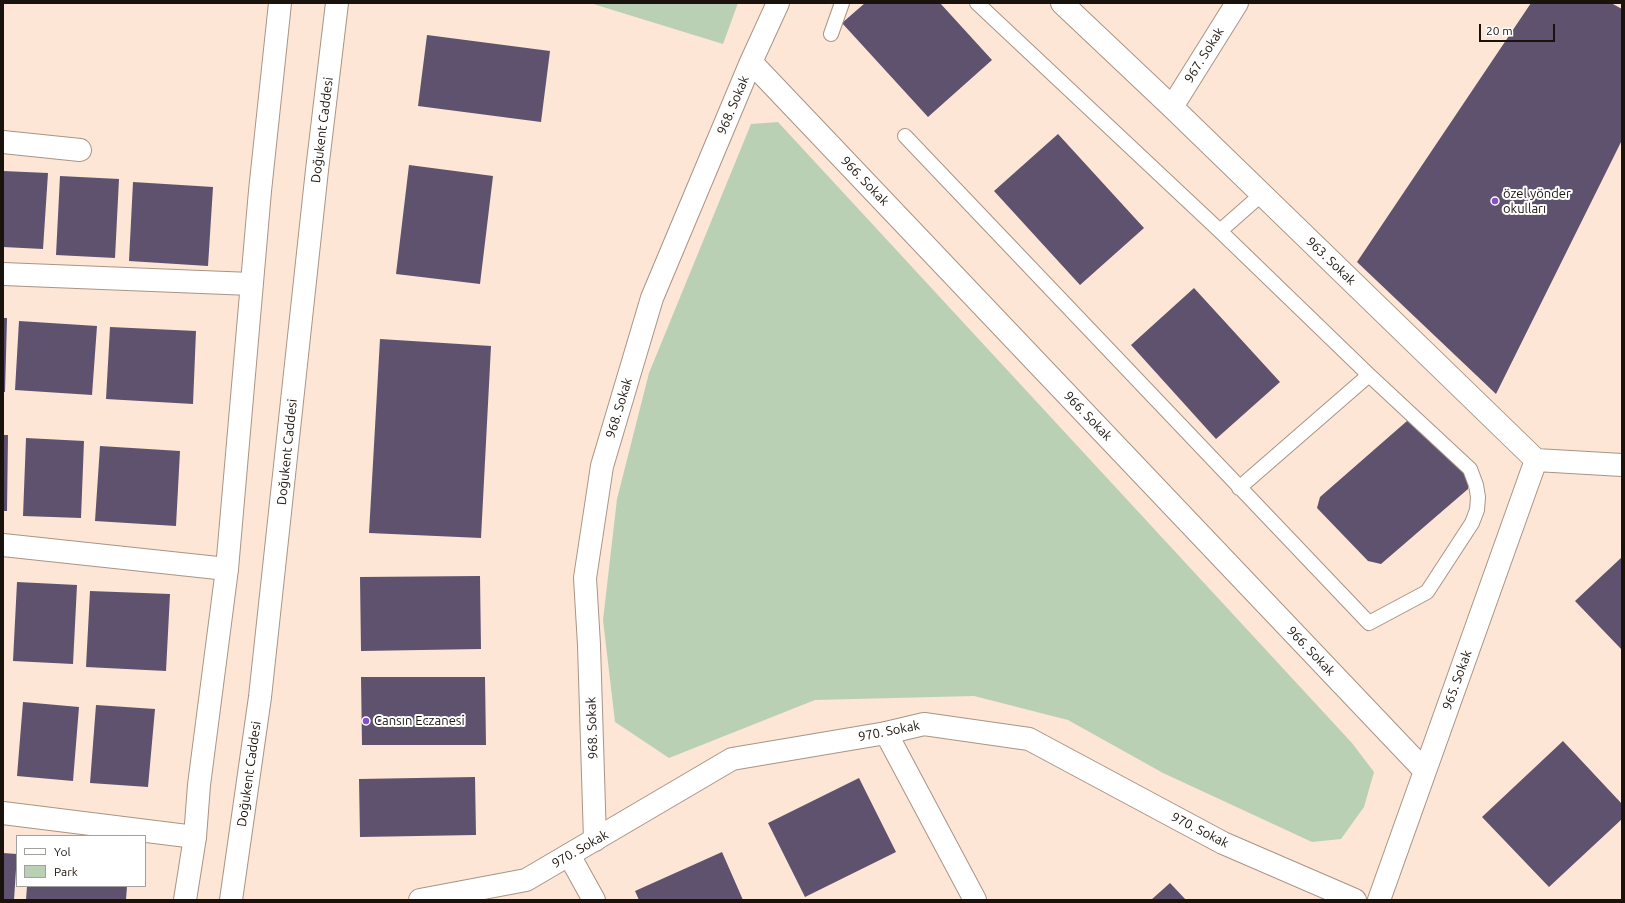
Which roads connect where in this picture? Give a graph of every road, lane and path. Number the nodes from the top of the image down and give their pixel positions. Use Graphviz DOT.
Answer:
graph roads {
  1 [pos="280,3"];
  2 [pos="337,3"];
  3 [pos="778,3"];
  4 [pos="842,3"];
  5 [pos="976,3"];
  6 [pos="1062,3"];
  7 [pos="1237,3"];
  8 [pos="831,34"];
  9 [pos="751,62"];
  10 [pos="1172,107"];
  11 [pos="905,136"];
  12 [pos="3,142"];
  13 [pos="80,150"];
  14 [pos="1262,194"];
  15 [pos="1220,231"];
  16 [pos="3,274"];
  17 [pos="251,284"];
  18 [pos="1369,375"];
  19 [pos="1536,460"];
  20 [pos="1622,465"];
  21 [pos="1239,488"];
  22 [pos="3,545"];
  23 [pos="227,569"];
  24 [pos="886,733"];
  25 [pos="1425,771"];
  26 [pos="3,813"];
  27 [pos="195,837"];
  28 [pos="595,840"];
  29 [pos="569,855"];
  30 [pos="184,900"];
  31 [pos="231,900"];
  32 [pos="420,900"];
  33 [pos="594,900"];
  34 [pos="975,900"];
  35 [pos="1355,900"];
  36 [pos="1379,900"];
  1 -- 17 [label="street"];
  2 -- 31 [label="street, Doğukent Caddesi"];
  3 -- 9 [label="street, 968. Sokak"];
  4 -- 8 [label="lane"];
  5 -- 15 [label="lane"];
  6 -- 10 [label="street, 963. Sokak"];
  7 -- 10 [label="street, 967. Sokak"];
  9 -- 25 [label="street, 966. Sokak"];
  9 -- 28 [label="street, 968. Sokak"];
  10 -- 14 [label="street, 963. Sokak"];
  11 -- 21 [label="lane"];
  12 -- 13 [label="street"];
  14 -- 15 [label="lane"];
  14 -- 19 [label="street, 963. Sokak"];
  15 -- 18 [label="lane"];
  16 -- 17 [label="street"];
  17 -- 23 [label="street"];
  18 -- 21 [label="lane"];
  18 -- 21 [label="lane"];
  19 -- 20 [label="street"];
  19 -- 25 [label="street, 965. Sokak"];
  22 -- 23 [label="street"];
  23 -- 27 [label="street"];
  24 -- 28 [label="street, 970. Sokak"];
  24 -- 34 [label="street"];
  24 -- 35 [label="street, 970. Sokak"];
  25 -- 36 [label="street, 965. Sokak"];
  26 -- 27 [label="street"];
  27 -- 30 [label="street"];
  28 -- 29 [label="street, 970. Sokak"];
  29 -- 32 [label="street, 970. Sokak"];
  29 -- 33 [label="street"];
}
